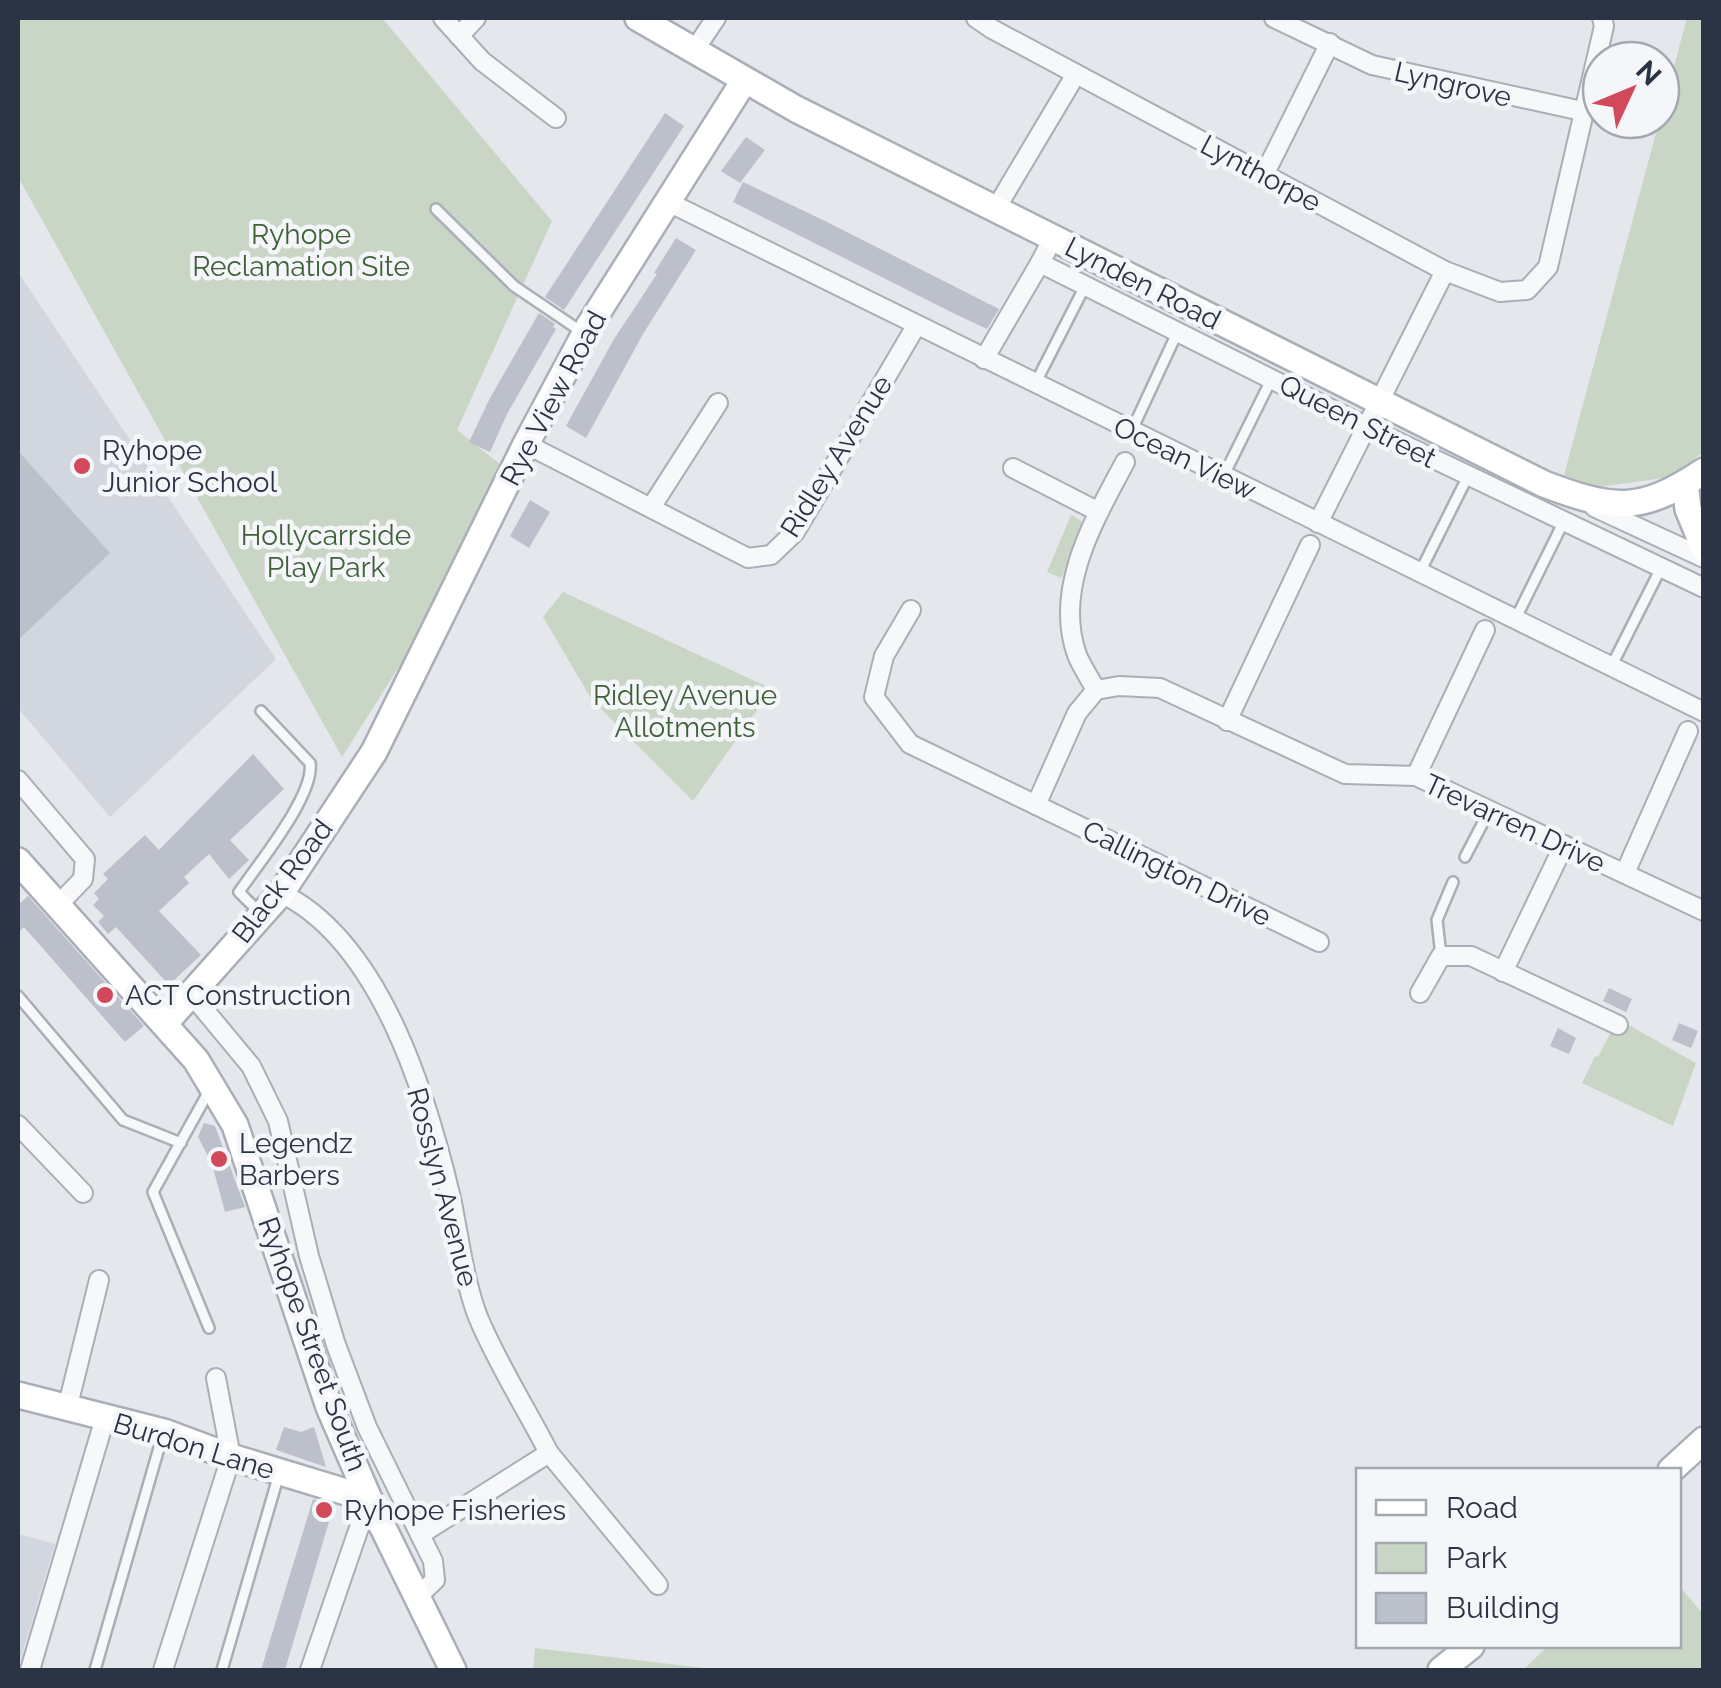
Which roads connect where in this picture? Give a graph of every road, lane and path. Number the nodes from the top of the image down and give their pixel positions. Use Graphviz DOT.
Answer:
graph roads {
  1 [pos="443,18"];
  2 [pos="476,18"];
  3 [pos="638,18"];
  4 [pos="716,18"];
  5 [pos="976,18"];
  6 [pos="1274,18"];
  7 [pos="459,36"];
  8 [pos="1330,43"];
  9 [pos="693,52"];
  10 [pos="1076,74"];
  11 [pos="744,81"];
  12 [pos="1581,112"];
  13 [pos="1581,117"];
  14 [pos="556,118"];
  15 [pos="1264,175"];
  16 [pos="668,202"];
  17 [pos="436,208"];
  18 [pos="995,210"];
  19 [pos="1053,238"];
  20 [pos="1040,263"];
  21 [pos="1445,271"];
  22 [pos="1085,286"];
  23 [pos="916,326"];
  24 [pos="1178,332"];
  25 [pos="585,334"];
  26 [pos="984,359"];
  27 [pos="1273,378"];
  28 [pos="1035,384"];
  29 [pos="1380,402"];
  30 [pos="718,403"];
  31 [pos="1367,427"];
  32 [pos="1131,432"];
  33 [pos="526,444"];
  34 [pos="1125,462"];
  35 [pos="1013,468"];
  36 [pos="1468,476"];
  37 [pos="1223,477"];
  38 [pos="1694,477"];
  39 [pos="1544,484"];
  40 [pos="652,506"];
  41 [pos="1099,512"];
  42 [pos="1564,521"];
  43 [pos="1318,524"];
  44 [pos="1310,545"];
  45 [pos="1704,548"];
  46 [pos="1704,558"];
  47 [pos="1661,568"];
  48 [pos="1420,573"];
  49 [pos="1704,588"];
  50 [pos="911,610"];
  51 [pos="1515,620"];
  52 [pos="1486,630"];
  53 [pos="1611,667"];
  54 [pos="1096,690"];
  55 [pos="261,711"];
  56 [pos="1704,712"];
  57 [pos="1228,721"];
  58 [pos="386,729"];
  59 [pos="1688,732"];
  60 [pos="1416,776"];
  61 [pos="18,780"];
  62 [pos="1036,805"];
  63 [pos="1488,811"];
  64 [pos="1564,845"];
  65 [pos="1464,856"];
  66 [pos="22,874"];
  67 [pos="1625,874"];
  68 [pos="1453,882"];
  69 [pos="281,893"];
  70 [pos="58,906"];
  71 [pos="1704,911"];
  72 [pos="262,915"];
  73 [pos="1319,942"];
  74 [pos="1441,956"];
  75 [pos="1504,972"];
  76 [pos="1420,993"];
  77 [pos="192,994"];
  78 [pos="18,996"];
  79 [pos="165,1023"];
  80 [pos="1618,1025"];
  81 [pos="213,1085"];
  82 [pos="18,1125"];
  83 [pos="181,1143"];
  84 [pos="83,1193"];
  85 [pos="98,1280"];
  86 [pos="209,1328"];
  87 [pos="216,1378"];
  88 [pos="18,1395"];
  89 [pos="67,1409"];
  90 [pos="105,1418"];
  91 [pos="164,1432"];
  92 [pos="1704,1440"];
  93 [pos="549,1452"];
  94 [pos="230,1457"];
  95 [pos="1673,1468"];
  96 [pos="280,1472"];
  97 [pos="369,1499"];
  98 [pos="421,1534"];
  99 [pos="658,1585"];
  100 [pos="416,1598"];
  101 [pos="1468,1648"];
  102 [pos="30,1670"];
  103 [pos="95,1670"];
  104 [pos="163,1670"];
  105 [pos="222,1670"];
  106 [pos="310,1670"];
  107 [pos="453,1670"];
  108 [pos="1441,1670"];
  1 -- 7 [label="street"];
  2 -- 7 [label="street"];
  3 -- 9 [label="street, Lynden Road"];
  4 -- 9 [label="street"];
  5 -- 10 [label="street, Lynthorpe"];
  6 -- 8 [label="street, Lyngrove"];
  7 -- 14 [label="street"];
  8 -- 12 [label="street, Lyngrove"];
  8 -- 15 [label="street"];
  9 -- 11 [label="street, Lynden Road"];
  10 -- 15 [label="street, Lynthorpe"];
  10 -- 18 [label="street"];
  11 -- 16 [label="street, Rye View Road"];
  11 -- 18 [label="street, Lynden Road"];
  13 -- 21 [label="street, Lynthorpe"];
  15 -- 21 [label="street, Lynthorpe"];
  16 -- 23 [label="street, Ocean View"];
  16 -- 25 [label="street, Rye View Road"];
  17 -- 25 [label="lane"];
  18 -- 19 [label="street, Lynden Road"];
  19 -- 20 [label="street"];
  19 -- 29 [label="street, Lynden Road"];
  20 -- 22 [label="street, Queen Street"];
  20 -- 26 [label="street"];
  21 -- 29 [label="street"];
  22 -- 24 [label="street, Queen Street"];
  22 -- 28 [label="lane"];
  23 -- 26 [label="street, Ocean View"];
  23 -- 40 [label="street, Ridley Avenue"];
  24 -- 27 [label="street, Queen Street"];
  24 -- 32 [label="lane"];
  25 -- 33 [label="street, Rye View Road"];
  26 -- 28 [label="street, Ocean View"];
  27 -- 31 [label="street, Queen Street"];
  27 -- 37 [label="lane"];
  28 -- 32 [label="street, Ocean View"];
  29 -- 31 [label="street"];
  29 -- 39 [label="street, Lynden Road"];
  30 -- 40 [label="street"];
  31 -- 36 [label="street, Queen Street"];
  31 -- 43 [label="street"];
  32 -- 37 [label="street, Ocean View"];
  33 -- 40 [label="street, Ridley Avenue"];
  33 -- 58 [label="street, Rye View Road"];
  34 -- 41 [label="street"];
  35 -- 41 [label="street"];
  36 -- 42 [label="street, Queen Street"];
  36 -- 48 [label="lane"];
  37 -- 43 [label="street, Ocean View"];
  38 -- 39 [label="street, Lynden Road"];
  38 -- 45 [label="street"];
  39 -- 46 [label="street"];
  41 -- 54 [label="street"];
  42 -- 47 [label="street, Queen Street"];
  42 -- 51 [label="lane"];
  43 -- 48 [label="street, Ocean View"];
  44 -- 57 [label="street"];
  47 -- 49 [label="street, Queen Street"];
  47 -- 53 [label="lane"];
  48 -- 51 [label="street, Ocean View"];
  50 -- 62 [label="street, Callington Drive"];
  51 -- 53 [label="street, Ocean View"];
  52 -- 60 [label="street"];
  53 -- 56 [label="street, Ocean View"];
  54 -- 57 [label="street, Trevarren Drive"];
  54 -- 62 [label="street"];
  55 -- 72 [label="lane"];
  57 -- 60 [label="street, Trevarren Drive"];
  58 -- 69 [label="street, Black Road"];
  59 -- 67 [label="street"];
  60 -- 63 [label="street, Trevarren Drive"];
  61 -- 70 [label="street"];
  62 -- 73 [label="street, Callington Drive"];
  63 -- 64 [label="street, Trevarren Drive"];
  63 -- 65 [label="lane"];
  64 -- 67 [label="street, Trevarren Drive"];
  64 -- 75 [label="street"];
  66 -- 70 [label="street, Ryhope Street South"];
  67 -- 71 [label="street, Trevarren Drive"];
  68 -- 74 [label="lane"];
  69 -- 72 [label="street, Black Road"];
  69 -- 93 [label="street, Rosslyn Avenue"];
  70 -- 79 [label="street, Ryhope Street South"];
  72 -- 77 [label="street, Black Road"];
  74 -- 75 [label="street"];
  74 -- 76 [label="street"];
  75 -- 80 [label="street"];
  77 -- 79 [label="street, Black Road"];
  77 -- 98 [label="street"];
  78 -- 83 [label="lane"];
  79 -- 81 [label="street, Ryhope Street South"];
  81 -- 83 [label="lane"];
  81 -- 97 [label="street, Ryhope Street South"];
  82 -- 84 [label="street"];
  83 -- 86 [label="lane"];
  85 -- 89 [label="street"];
  87 -- 94 [label="street"];
  88 -- 89 [label="street, Burdon Lane"];
  89 -- 90 [label="street, Burdon Lane"];
  90 -- 91 [label="street, Burdon Lane"];
  90 -- 102 [label="street"];
  91 -- 94 [label="street, Burdon Lane"];
  91 -- 103 [label="lane"];
  92 -- 95 [label="street"];
  93 -- 98 [label="street"];
  93 -- 99 [label="street, Rosslyn Avenue"];
  94 -- 96 [label="street, Burdon Lane"];
  94 -- 104 [label="street"];
  96 -- 97 [label="street, Burdon Lane"];
  96 -- 105 [label="lane"];
  97 -- 100 [label="street, Ryhope Street South"];
  97 -- 106 [label="street"];
  98 -- 100 [label="street"];
  100 -- 107 [label="street, Ryhope Street South"];
  101 -- 108 [label="street"];
}
